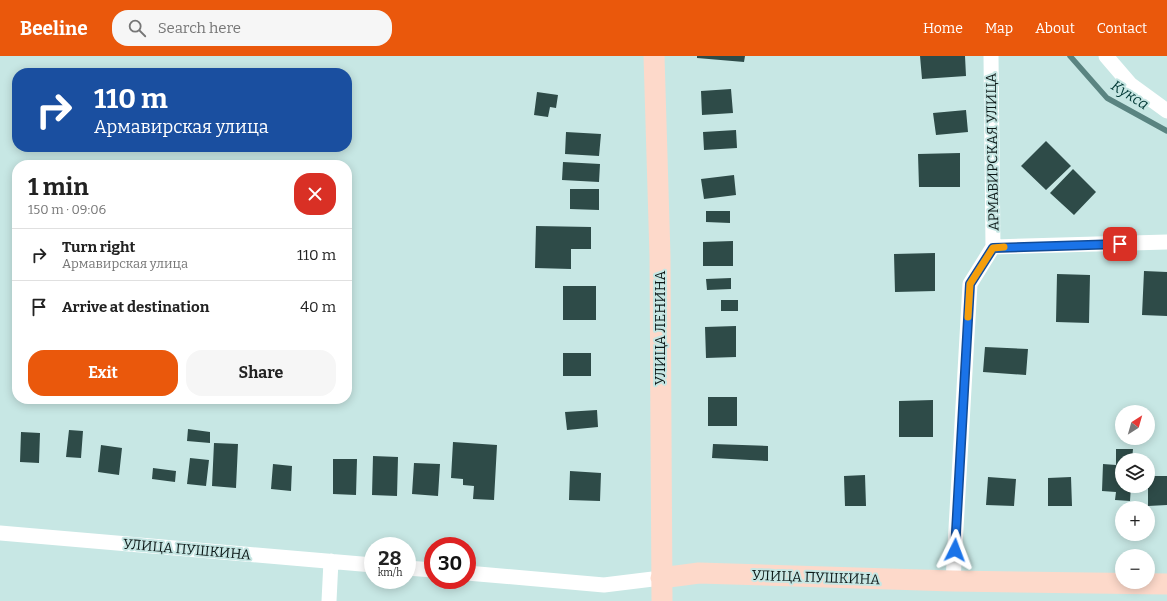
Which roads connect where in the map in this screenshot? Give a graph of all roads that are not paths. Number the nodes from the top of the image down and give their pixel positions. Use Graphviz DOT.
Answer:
graph roads {
  1 [pos="654,56"];
  2 [pos="991,56"];
  3 [pos="1106,56"];
  4 [pos="1167,111"];
  5 [pos="1167,242"];
  6 [pos="993,248"];
  7 [pos="0,533"];
  8 [pos="331,561"];
  9 [pos="364,563"];
  10 [pos="476,574"];
  11 [pos="661,578"];
  12 [pos="953,581"];
  13 [pos="1167,584"];
  14 [pos="329,601"];
  15 [pos="662,601"];
  1 -- 11 [label="street, УЛИЦА ЛЕНИНА"];
  2 -- 6 [label="street, АРМАВИРСКАЯ УЛИЦА"];
  3 -- 4 [label="street"];
  5 -- 6 [label="street, АРМАВИРСКАЯ УЛИЦА"];
  6 -- 12 [label="street, АРМАВИРСКАЯ УЛИЦА"];
  7 -- 8 [label="street, УЛИЦА ПУШКИНА"];
  8 -- 9 [label="street, УЛИЦА ПУШКИНА"];
  8 -- 14 [label="street"];
  10 -- 11 [label="street, УЛИЦА ПУШКИНА"];
  11 -- 12 [label="street, УЛИЦА ПУШКИНА"];
  11 -- 15 [label="street, УЛИЦА ЛЕНИНА"];
  12 -- 13 [label="street, УЛИЦА ПУШКИНА"];
}
